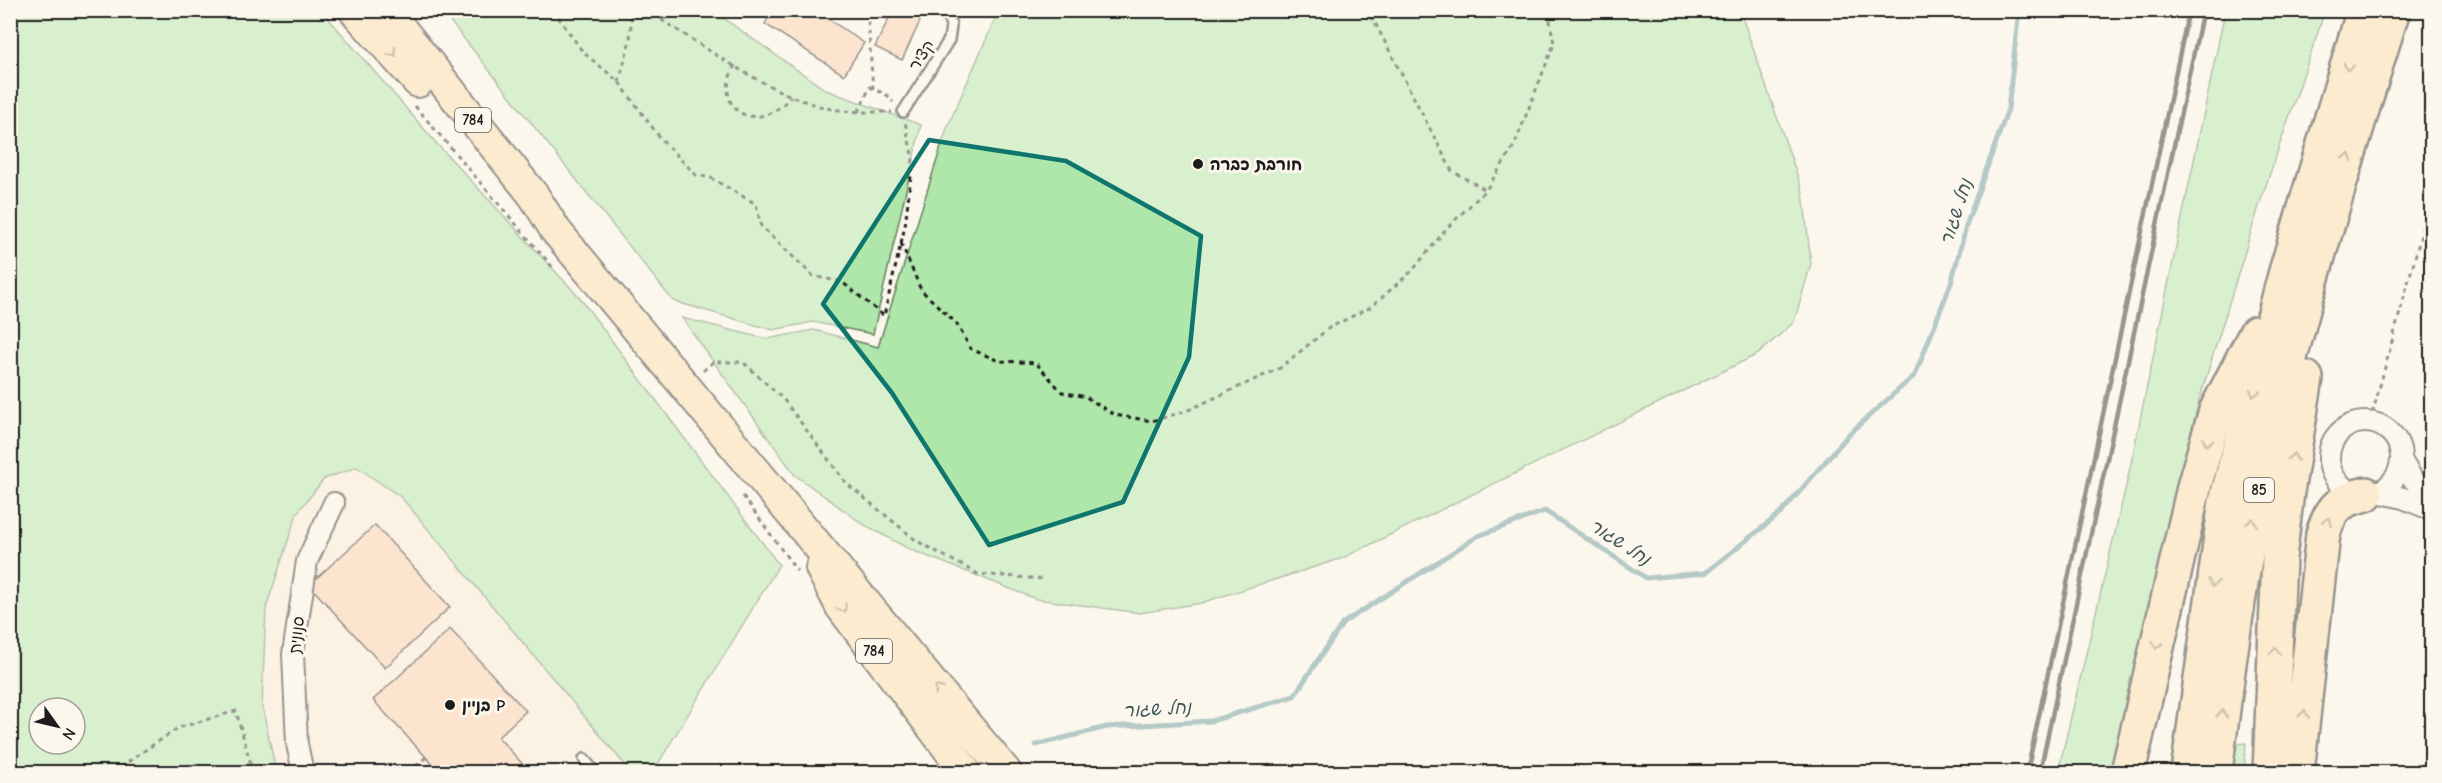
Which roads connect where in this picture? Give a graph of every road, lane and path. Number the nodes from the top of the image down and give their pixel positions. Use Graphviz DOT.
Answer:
graph roads {
  1 [pos="354,10"];
  2 [pos="386,10"];
  3 [pos="553,10"];
  4 [pos="632,10"];
  5 [pos="646,10"];
  6 [pos="873,10"];
  7 [pos="947,10"];
  8 [pos="1364,10"];
  9 [pos="1548,10"];
  10 [pos="2364,10"];
  11 [pos="2393,10"];
  12 [pos="735,65"];
  13 [pos="619,82"];
  14 [pos="873,89"];
  15 [pos="791,96"];
  16 [pos="410,99"];
  17 [pos="858,112"];
  18 [pos="903,112"];
  19 [pos="1486,190"];
  20 [pos="2432,195"];
  21 [pos="2331,213"];
  22 [pos="556,231"];
  23 [pos="901,243"];
  24 [pos="2285,275"];
  25 [pos="561,277"];
  26 [pos="685,386"];
  27 [pos="2370,422"];
  28 [pos="2401,460"];
  29 [pos="2372,493"];
  30 [pos="742,495"];
  31 [pos="2432,501"];
  32 [pos="334,503"];
  33 [pos="2432,510"];
  34 [pos="796,520"];
  35 [pos="798,572"];
  36 [pos="1043,579"];
  37 [pos="426,757"];
  38 [pos="584,759"];
  39 [pos="113,772"];
  40 [pos="253,772"];
  41 [pos="303,772"];
  42 [pos="409,772"];
  43 [pos="596,772"];
  44 [pos="966,772"];
  45 [pos="1006,772"];
  46 [pos="2128,772"];
  47 [pos="2188,772"];
  48 [pos="2216,772"];
  49 [pos="2270,772"];
  50 [pos="2297,772"];
  1 -- 22 [label="main road, one-way"];
  2 -- 22 [label="main road, 784"];
  3 -- 13 [label="path"];
  4 -- 13 [label="path"];
  5 -- 12 [label="path"];
  6 -- 14 [label="path"];
  7 -- 18 [label="lane, קציר"];
  8 -- 19 [label="path"];
  9 -- 19 [label="path"];
  10 -- 24 [label="highway, 85, one-way"];
  21 -- 11 [label="highway, 85, one-way"];
  12 -- 15 [label="path"];
  12 -- 15 [label="path"];
  13 -- 23 [label="path"];
  14 -- 17 [label="path"];
  14 -- 18 [label="path"];
  15 -- 17 [label="path"];
  16 -- 25 [label="path"];
  17 -- 18 [label="path"];
  18 -- 23 [label="path"];
  19 -- 23 [label="path"];
  20 -- 27 [label="path"];
  48 -- 21 [label="highway, 85, one-way"];
  49 -- 21 [label="highway, one-way"];
  22 -- 26 [label="main road, 784"];
  24 -- 46 [label="highway, one-way"];
  24 -- 47 [label="highway, 85, one-way"];
  26 -- 34 [label="main road, 784"];
  26 -- 36 [label="path"];
  27 -- 28 [label="street"];
  27 -- 29 [label="street"];
  28 -- 29 [label="street"];
  28 -- 31 [label="street"];
  29 -- 33 [label="street"];
  50 -- 29 [label="highway, one-way"];
  30 -- 35 [label="path"];
  32 -- 41 [label="street, סנונית"];
  34 -- 44 [label="main road, 784, one-way"];
  45 -- 34 [label="main road, 784, one-way"];
  37 -- 42 [label="path"];
  38 -- 43 [label="lane"];
  39 -- 40 [label="path"];
}
